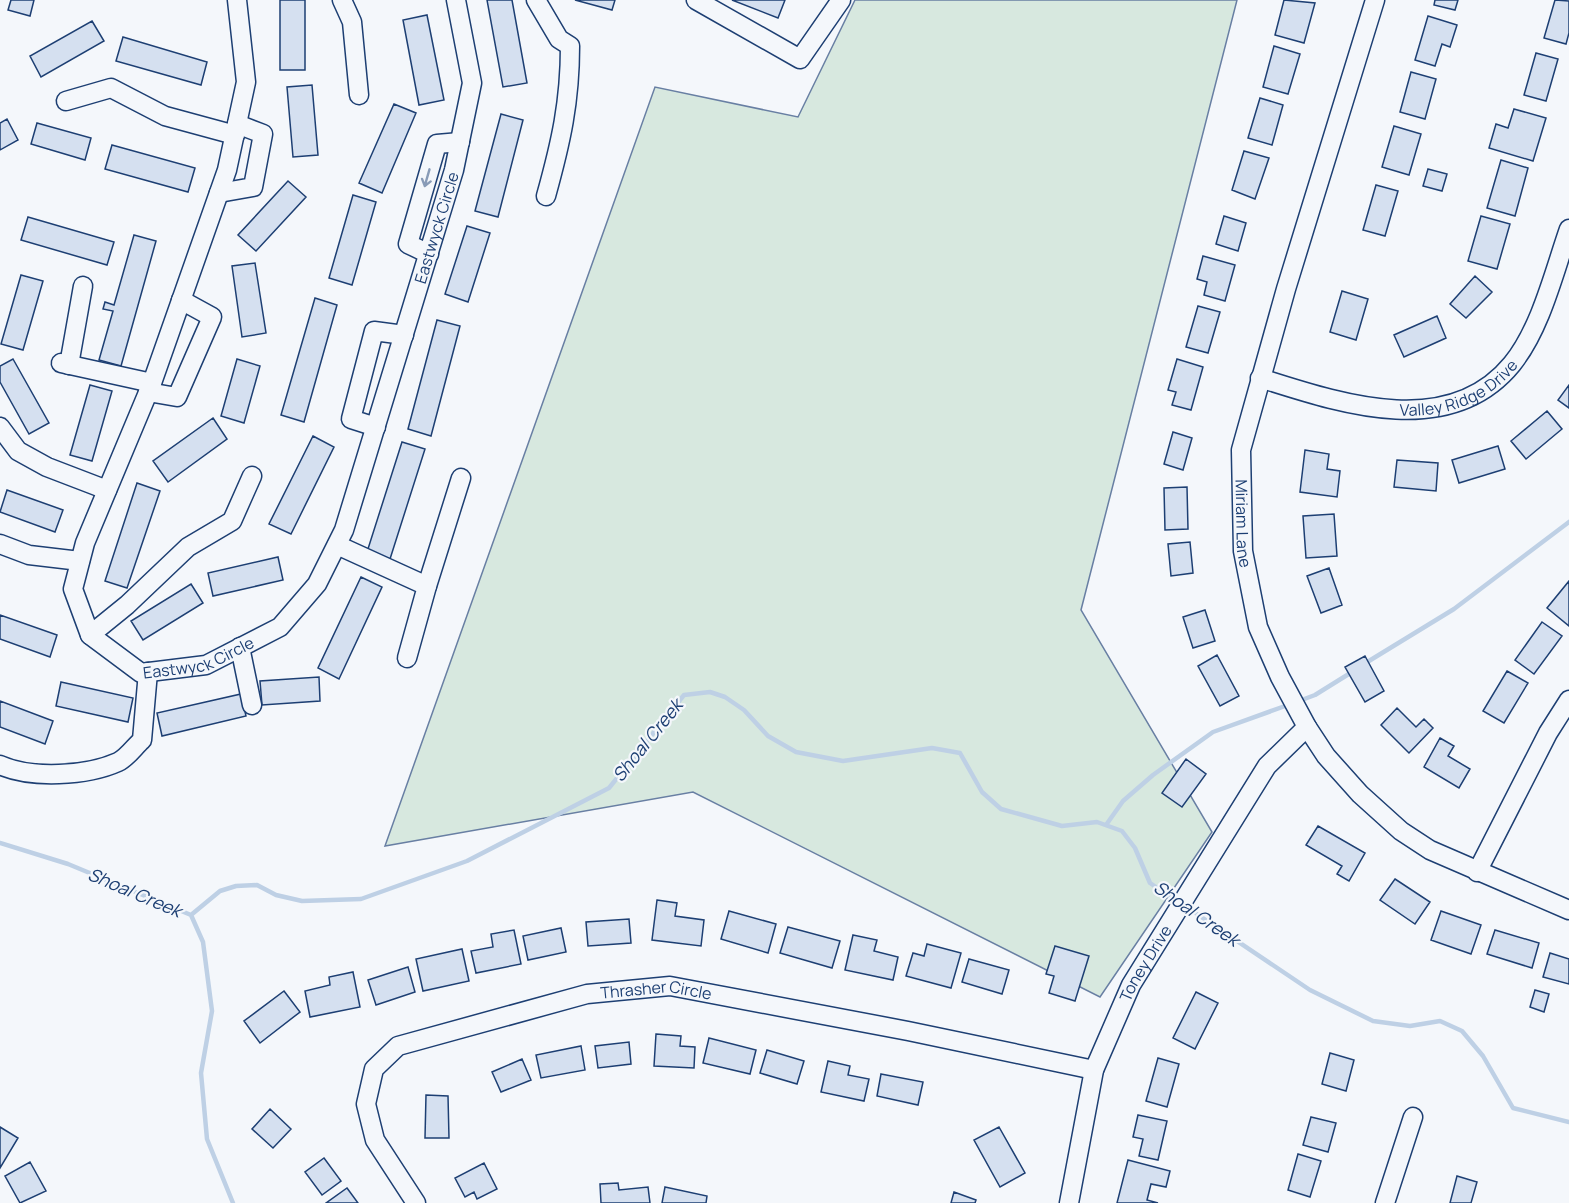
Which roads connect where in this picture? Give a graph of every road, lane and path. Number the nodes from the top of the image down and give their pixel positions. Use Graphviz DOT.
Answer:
graph roads {
  1 [pos="237,0"];
  2 [pos="342,0"];
  3 [pos="456,0"];
  4 [pos="536,0"];
  5 [pos="696,0"];
  6 [pos="841,0"];
  7 [pos="1375,0"];
  8 [pos="359,96"];
  9 [pos="66,101"];
  10 [pos="236,130"];
  11 [pos="219,193"];
  12 [pos="546,196"];
  13 [pos="1569,229"];
  14 [pos="83,286"];
  15 [pos="181,300"];
  16 [pos="404,334"];
  17 [pos="1260,378"];
  18 [pos="150,387"];
  19 [pos="0,427"];
  20 [pos="376,427"];
  21 [pos="252,477"];
  22 [pos="461,478"];
  23 [pos="107,490"];
  24 [pos="0,544"];
  25 [pos="337,545"];
  26 [pos="80,561"];
  27 [pos="427,586"];
  28 [pos="90,635"];
  29 [pos="240,647"];
  30 [pos="407,658"];
  31 [pos="148,672"];
  32 [pos="1569,700"];
  33 [pos="252,705"];
  34 [pos="1307,727"];
  35 [pos="0,765"];
  36 [pos="1477,872"];
  37 [pos="1569,910"];
  38 [pos="1094,1070"];
  39 [pos="1413,1117"];
  40 [pos="416,1203"];
  41 [pos="1069,1203"];
  42 [pos="1385,1203"];
  1 -- 10 [label="street"];
  2 -- 8 [label="street"];
  3 -- 16 [label="street, Eastwyck Circle"];
  4 -- 12 [label="street"];
  5 -- 6 [label="street"];
  7 -- 17 [label="street, Miriam Lane"];
  9 -- 10 [label="street"];
  10 -- 11 [label="street"];
  10 -- 11 [label="street"];
  11 -- 15 [label="street"];
  13 -- 17 [label="street, Valley Ridge Drive"];
  14 -- 18 [label="street"];
  15 -- 18 [label="street"];
  15 -- 18 [label="street"];
  16 -- 20 [label="street, Eastwyck Circle"];
  16 -- 20 [label="street"];
  17 -- 34 [label="street, Miriam Lane"];
  18 -- 23 [label="street"];
  19 -- 23 [label="street"];
  20 -- 25 [label="street, Eastwyck Circle"];
  21 -- 28 [label="street"];
  22 -- 27 [label="street"];
  23 -- 26 [label="street"];
  24 -- 26 [label="street"];
  25 -- 27 [label="street"];
  25 -- 29 [label="street, Eastwyck Circle"];
  26 -- 28 [label="street"];
  27 -- 30 [label="street"];
  28 -- 31 [label="street, Eastwyck Circle"];
  29 -- 31 [label="street, Eastwyck Circle"];
  29 -- 33 [label="street"];
  31 -- 35 [label="street"];
  32 -- 36 [label="street"];
  34 -- 36 [label="street, Miriam Lane"];
  34 -- 38 [label="street, Toney Drive"];
  36 -- 37 [label="street, Miriam Lane"];
  38 -- 40 [label="street, Thrasher Circle"];
  38 -- 41 [label="street, Toney Drive"];
  39 -- 42 [label="street"];
}
